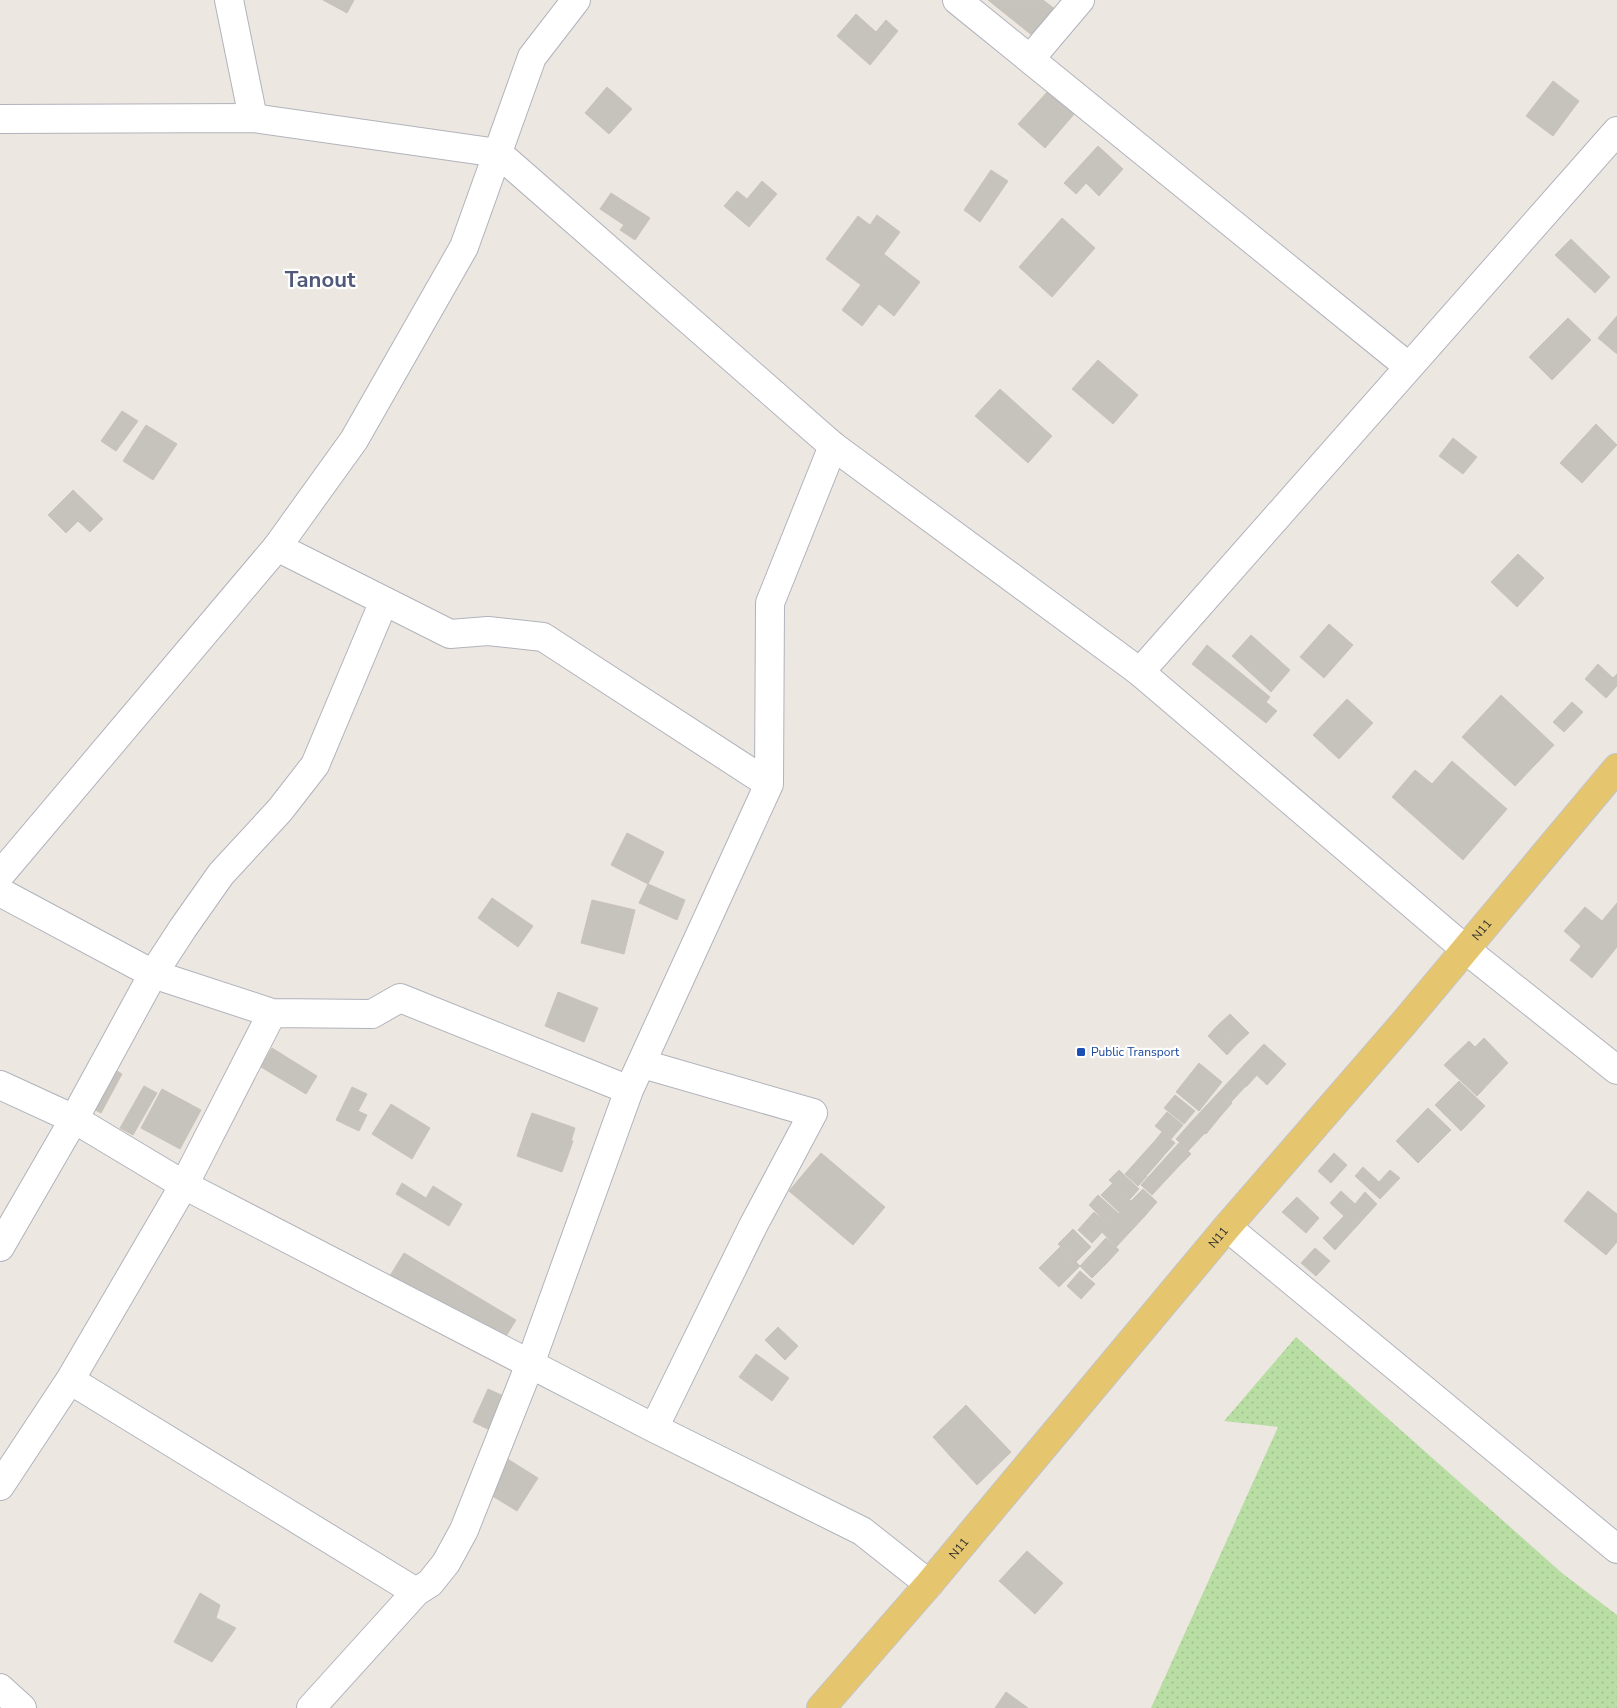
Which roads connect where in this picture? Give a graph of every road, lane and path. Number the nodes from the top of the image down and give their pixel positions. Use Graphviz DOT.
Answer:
graph roads {
  1 [pos="229,0"];
  2 [pos="576,0"];
  3 [pos="957,0"];
  4 [pos="1080,0"];
  5 [pos="1030,59"];
  6 [pos="253,118"];
  7 [pos="0,119"];
  8 [pos="1617,131"];
  9 [pos="498,153"];
  10 [pos="1410,367"];
  11 [pos="833,446"];
  12 [pos="277,547"];
  13 [pos="384,601"];
  14 [pos="1140,672"];
  15 [pos="1617,768"];
  16 [pos="769,784"];
  17 [pos="0,875"];
  18 [pos="0,892"];
  19 [pos="1464,949"];
  20 [pos="153,974"];
  21 [pos="272,1014"];
  22 [pos="642,1064"];
  23 [pos="1617,1070"];
  24 [pos="0,1085"];
  25 [pos="629,1090"];
  26 [pos="74,1119"];
  27 [pos="184,1185"];
  28 [pos="1227,1227"];
  29 [pos="0,1247"];
  30 [pos="530,1364"];
  31 [pos="70,1380"];
  32 [pos="654,1428"];
  33 [pos="0,1486"];
  34 [pos="1617,1549"];
  35 [pos="929,1584"];
  36 [pos="416,1592"];
  37 [pos="0,1688"];
  38 [pos="22,1708"];
  39 [pos="311,1708"];
  40 [pos="821,1708"];
  1 -- 6 [label="street"];
  2 -- 9 [label="street"];
  3 -- 5 [label="street"];
  4 -- 5 [label="street"];
  5 -- 10 [label="street"];
  6 -- 7 [label="street"];
  6 -- 9 [label="street"];
  8 -- 10 [label="street"];
  9 -- 11 [label="street"];
  9 -- 12 [label="street"];
  10 -- 14 [label="street"];
  11 -- 14 [label="street"];
  11 -- 16 [label="street"];
  12 -- 13 [label="street"];
  12 -- 17 [label="street"];
  13 -- 16 [label="street"];
  13 -- 20 [label="street"];
  14 -- 19 [label="street"];
  15 -- 19 [label="main road, N11"];
  16 -- 22 [label="street"];
  18 -- 20 [label="street"];
  19 -- 23 [label="street"];
  19 -- 28 [label="main road, N11"];
  20 -- 21 [label="street"];
  20 -- 26 [label="street"];
  21 -- 25 [label="street"];
  21 -- 27 [label="street"];
  22 -- 25 [label="street"];
  22 -- 32 [label="street"];
  24 -- 26 [label="street"];
  25 -- 30 [label="street"];
  26 -- 27 [label="street"];
  26 -- 29 [label="street"];
  27 -- 30 [label="street"];
  27 -- 31 [label="street"];
  28 -- 34 [label="street"];
  28 -- 35 [label="main road, N11"];
  30 -- 32 [label="street"];
  30 -- 36 [label="street"];
  31 -- 33 [label="street"];
  31 -- 36 [label="street"];
  32 -- 35 [label="street"];
  35 -- 40 [label="main road, N11"];
  36 -- 39 [label="street"];
  37 -- 38 [label="street"];
}
